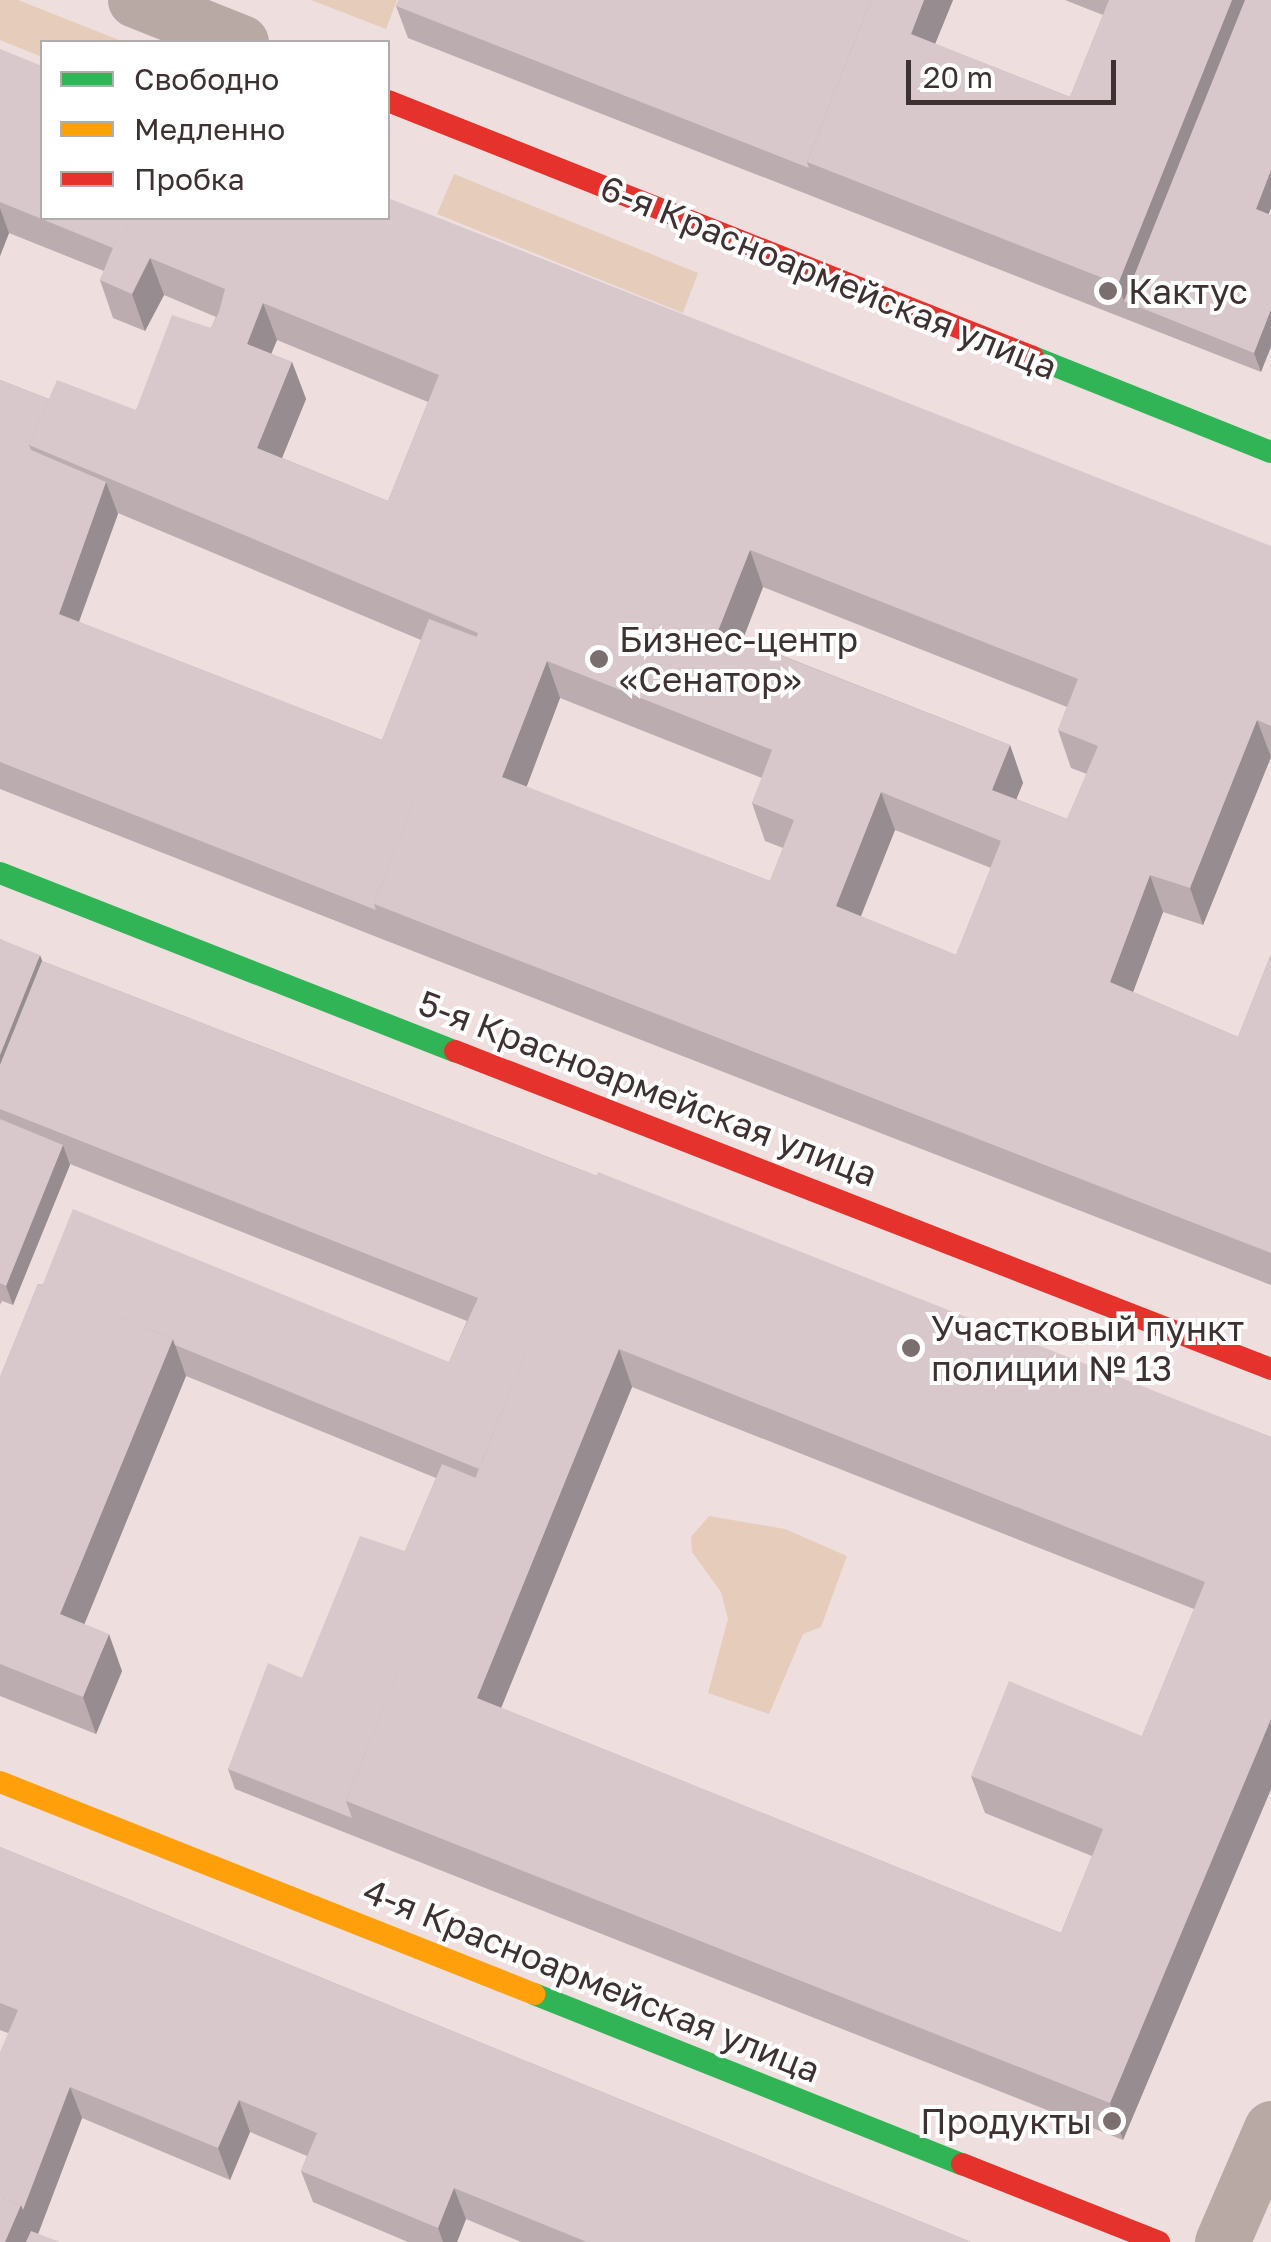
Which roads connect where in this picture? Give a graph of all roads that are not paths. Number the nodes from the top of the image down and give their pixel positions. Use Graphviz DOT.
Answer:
graph roads {
  1 [pos="135,0"];
  2 [pos="237,40"];
  3 [pos="390,103"];
  4 [pos="1271,452"];
  5 [pos="0,873"];
  6 [pos="1271,1369"];
  7 [pos="0,1782"];
  8 [pos="1271,2128"];
  9 [pos="1158,2242"];
  10 [pos="1222,2242"];
  1 -- 2 [label="street"];
  3 -- 4 [label="street, 6-я Красноармейская улица"];
  5 -- 6 [label="street, 5-я Красноармейская улица"];
  7 -- 9 [label="street, 4-я Красноармейская улица"];
  8 -- 10 [label="street"];
}
